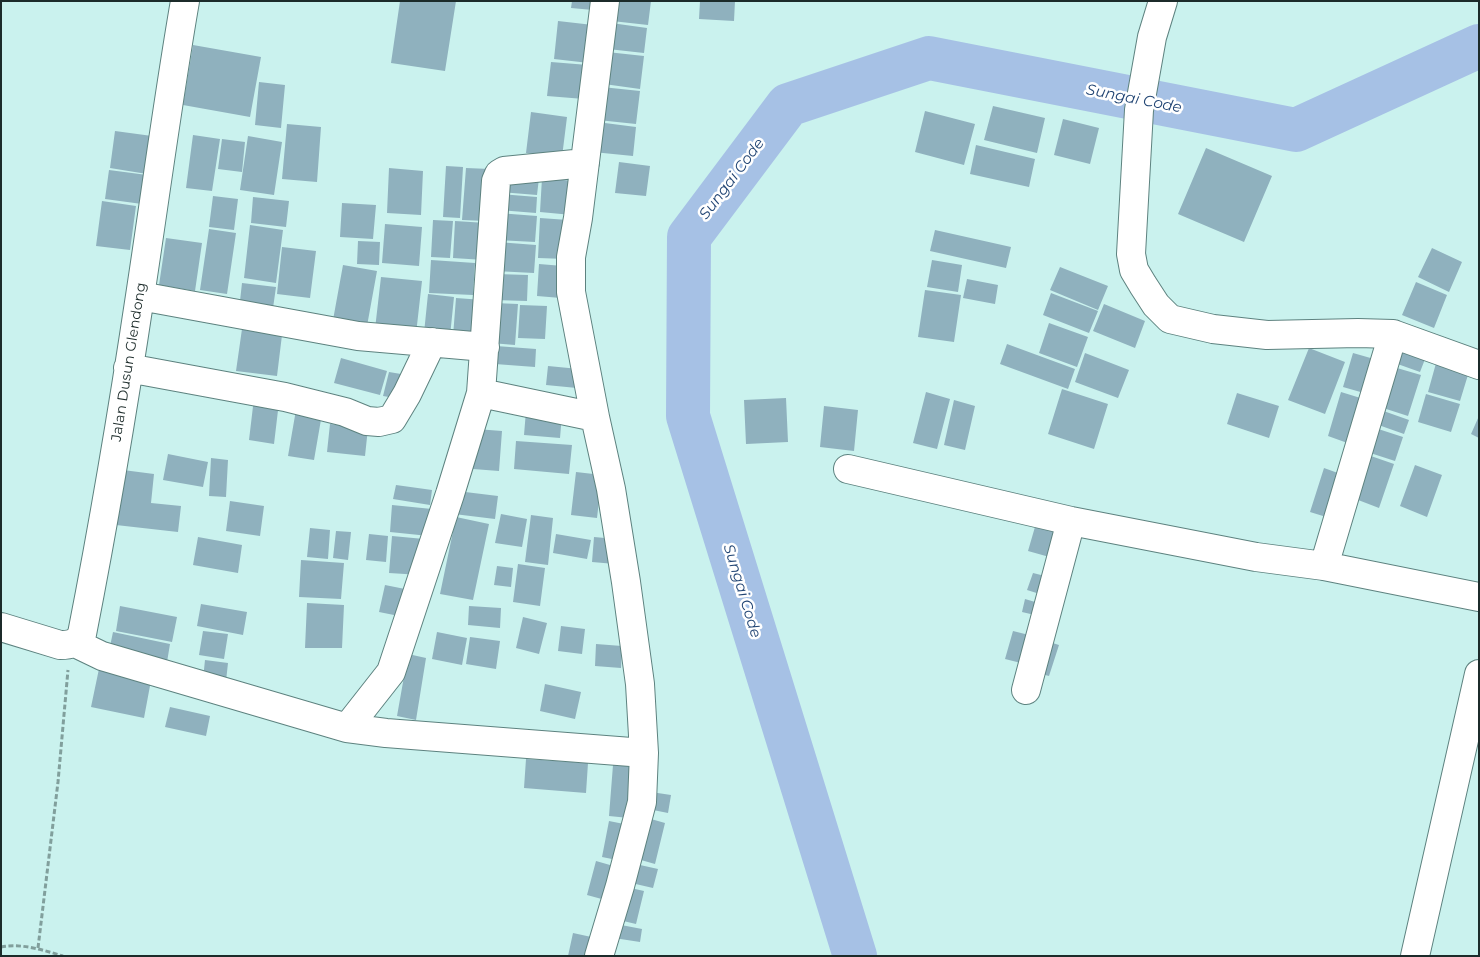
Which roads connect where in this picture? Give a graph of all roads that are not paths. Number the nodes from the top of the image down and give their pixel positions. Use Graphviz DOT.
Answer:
graph roads {
  1 [pos="185,1"];
  2 [pos="605,1"];
  3 [pos="1163,1"];
  4 [pos="585,163"];
  5 [pos="140,296"];
  6 [pos="1393,334"];
  7 [pos="432,342"];
  8 [pos="485,346"];
  9 [pos="1479,365"];
  10 [pos="128,368"];
  11 [pos="481,394"];
  12 [pos="595,417"];
  13 [pos="848,469"];
  14 [pos="1071,522"];
  15 [pos="1324,566"];
  16 [pos="1479,597"];
  17 [pos="1,626"];
  18 [pos="72,644"];
  19 [pos="1479,674"];
  20 [pos="1026,690"];
  21 [pos="347,728"];
  22 [pos="644,753"];
  23 [pos="599,956"];
  24 [pos="1415,956"];
  1 -- 5 [label="street, Jalan Dusun Glendong"];
  2 -- 4 [label="street"];
  3 -- 6 [label="street"];
  4 -- 8 [label="street"];
  4 -- 12 [label="street"];
  5 -- 7 [label="street"];
  5 -- 10 [label="street, Jalan Dusun Glendong"];
  6 -- 9 [label="street"];
  6 -- 15 [label="street"];
  7 -- 8 [label="street"];
  7 -- 10 [label="street"];
  8 -- 11 [label="street"];
  10 -- 18 [label="street, Jalan Dusun Glendong"];
  11 -- 12 [label="street"];
  11 -- 21 [label="street"];
  12 -- 22 [label="street"];
  13 -- 14 [label="street"];
  14 -- 15 [label="street"];
  14 -- 20 [label="street"];
  15 -- 16 [label="street"];
  17 -- 18 [label="street"];
  18 -- 21 [label="street"];
  19 -- 24 [label="street"];
  21 -- 22 [label="street"];
  22 -- 23 [label="street"];
}
